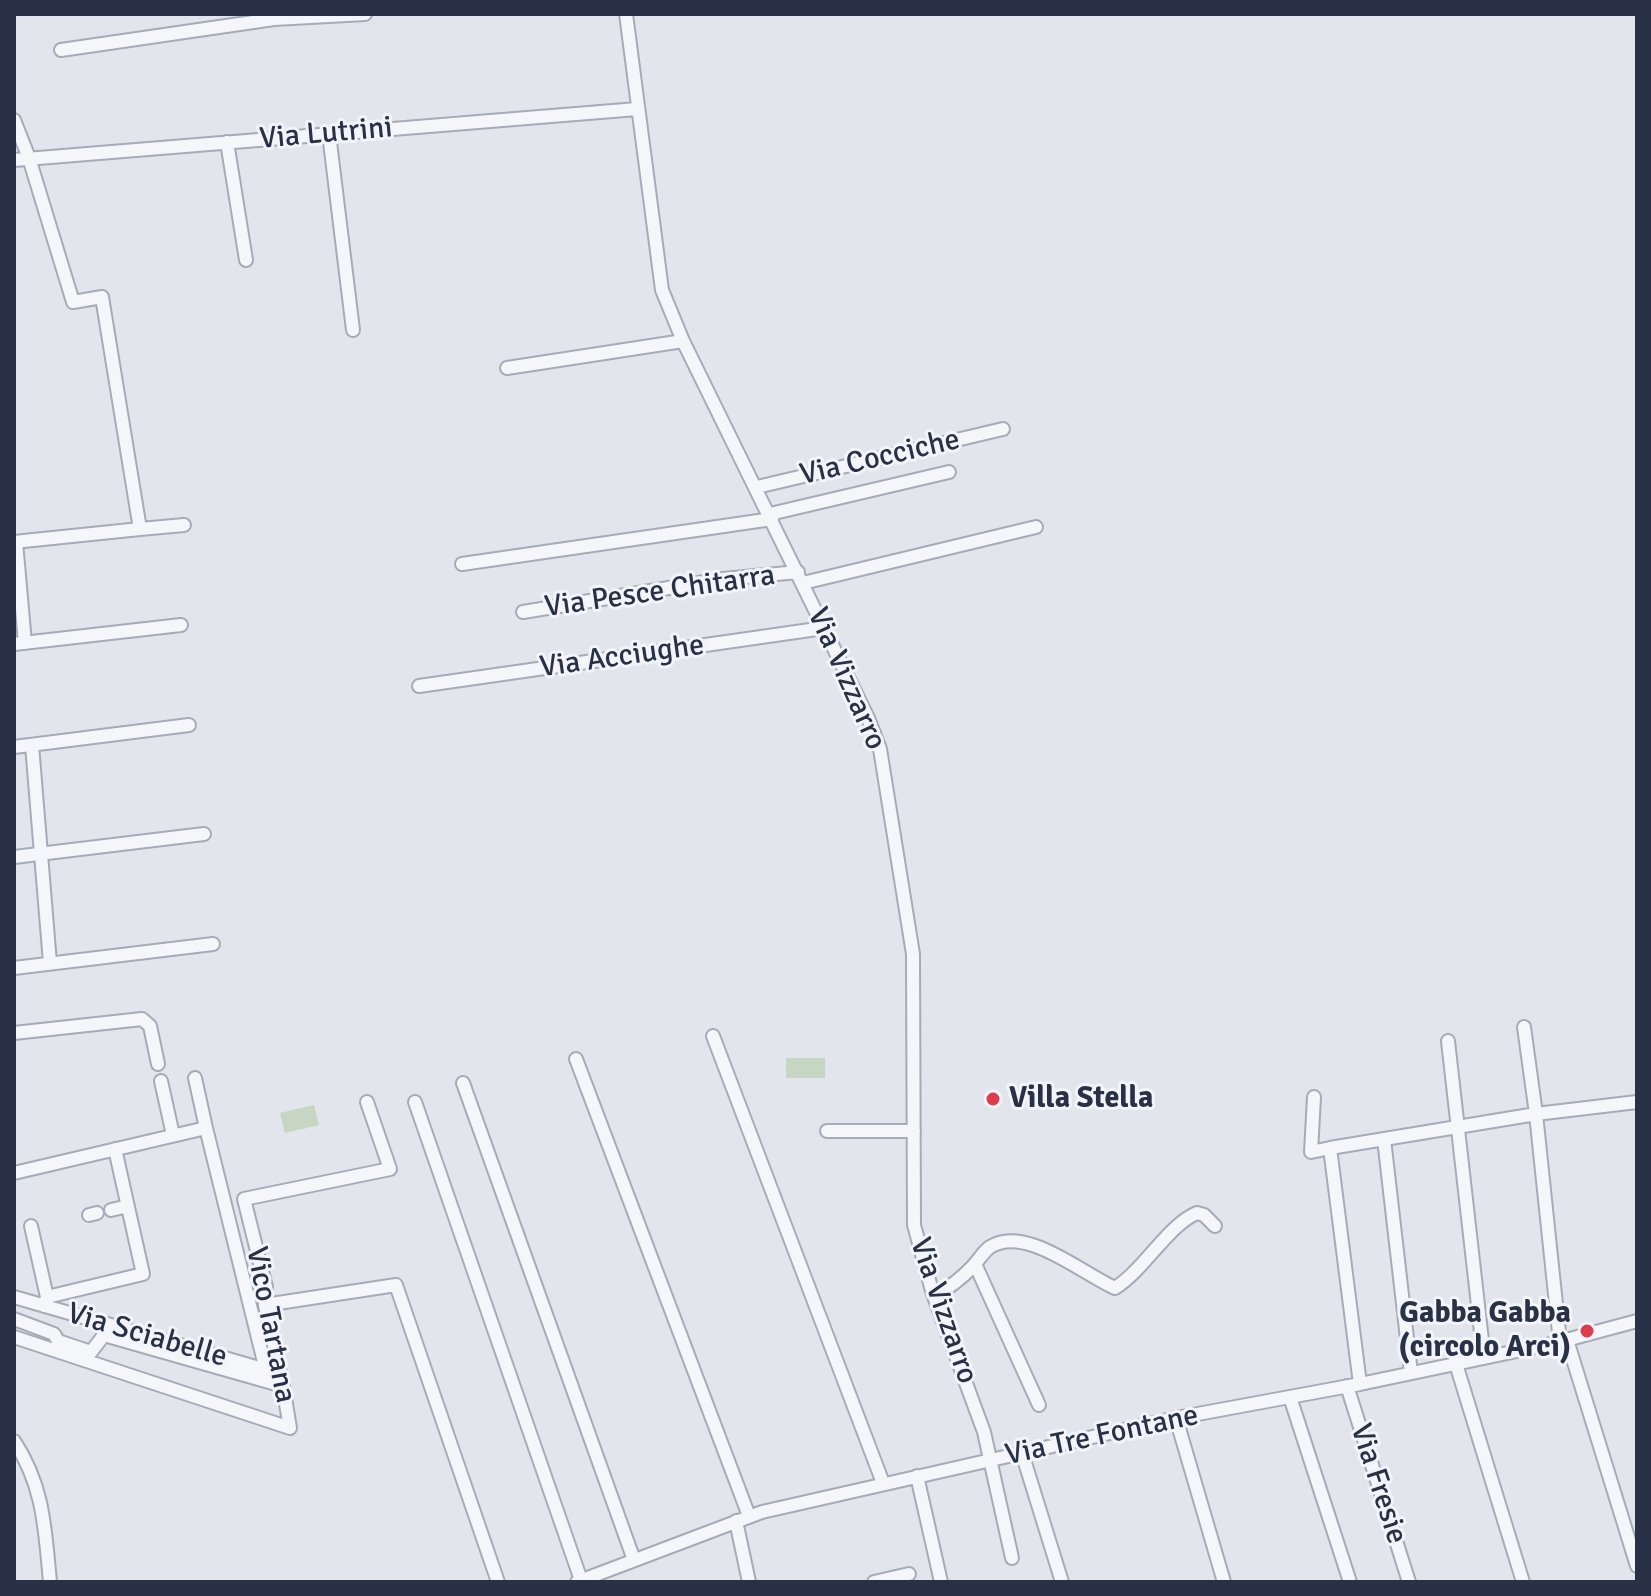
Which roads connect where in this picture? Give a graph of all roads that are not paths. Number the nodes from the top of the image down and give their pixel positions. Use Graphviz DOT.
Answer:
graph roads {
  1 [pos="365,14"];
  2 [pos="626,14"];
  3 [pos="61,50"];
  4 [pos="637,109"];
  5 [pos="14,120"];
  6 [pos="329,134"];
  7 [pos="227,142"];
  8 [pos="29,158"];
  9 [pos="14,160"];
  10 [pos="246,260"];
  11 [pos="353,330"];
  12 [pos="683,341"];
  13 [pos="507,368"];
  14 [pos="1003,429"];
  15 [pos="949,472"];
  16 [pos="757,487"];
  17 [pos="771,517"];
  18 [pos="184,525"];
  19 [pos="1036,527"];
  20 [pos="140,529"];
  21 [pos="15,542"];
  22 [pos="462,564"];
  23 [pos="800,578"];
  24 [pos="523,612"];
  25 [pos="181,625"];
  26 [pos="824,628"];
  27 [pos="20,643"];
  28 [pos="419,686"];
  29 [pos="189,725"];
  30 [pos="32,745"];
  31 [pos="14,747"];
  32 [pos="204,834"];
  33 [pos="43,853"];
  34 [pos="14,857"];
  35 [pos="213,944"];
  36 [pos="50,963"];
  37 [pos="14,968"];
  38 [pos="1524,1027"];
  39 [pos="14,1033"];
  40 [pos="713,1036"];
  41 [pos="1448,1041"];
  42 [pos="576,1059"];
  43 [pos="158,1064"];
  44 [pos="195,1078"];
  45 [pos="161,1081"];
  46 [pos="463,1083"];
  47 [pos="1314,1097"];
  48 [pos="367,1102"];
  49 [pos="415,1102"];
  50 [pos="1637,1102"];
  51 [pos="1536,1114"];
  52 [pos="1457,1127"];
  53 [pos="206,1128"];
  54 [pos="827,1131"];
  55 [pos="914,1131"];
  56 [pos="173,1135"];
  57 [pos="1384,1139"];
  58 [pos="1330,1148"];
  59 [pos="115,1149"];
  60 [pos="14,1173"];
  61 [pos="128,1206"];
  62 [pos="111,1210"];
  63 [pos="31,1226"];
  64 [pos="1215,1226"];
  65 [pos="975,1264"];
  66 [pos="934,1296"];
  67 [pos="14,1297"];
  68 [pos="46,1301"];
  69 [pos="265,1305"];
  70 [pos="14,1319"];
  71 [pos="1637,1321"];
  72 [pos="14,1337"];
  73 [pos="1564,1341"];
  74 [pos="1484,1358"];
  75 [pos="1456,1364"];
  76 [pos="1411,1373"];
  77 [pos="1354,1385"];
  78 [pos="283,1386"];
  79 [pos="1290,1397"];
  80 [pos="1039,1405"];
  81 [pos="1176,1418"];
  82 [pos="14,1441"];
  83 [pos="1022,1453"];
  84 [pos="991,1460"];
  85 [pos="917,1476"];
  86 [pos="883,1483"];
  87 [pos="749,1516"];
  88 [pos="736,1521"];
  89 [pos="1012,1558"];
  90 [pos="634,1560"];
  91 [pos="1637,1566"];
  92 [pos="909,1574"];
  93 [pos="50,1582"];
  94 [pos="498,1582"];
  95 [pos="578,1582"];
  96 [pos="749,1582"];
  97 [pos="874,1582"];
  98 [pos="941,1582"];
  99 [pos="1062,1582"];
  100 [pos="1224,1582"];
  101 [pos="1350,1582"];
  102 [pos="1409,1582"];
  103 [pos="1523,1582"];
  1 -- 3 [label="street"];
  2 -- 4 [label="street, Via Vizzarro"];
  4 -- 6 [label="street, Via Lutrini"];
  4 -- 12 [label="street, Via Vizzarro"];
  5 -- 8 [label="street"];
  6 -- 7 [label="street, Via Lutrini"];
  6 -- 11 [label="street"];
  7 -- 8 [label="street, Via Lutrini"];
  7 -- 10 [label="street"];
  8 -- 9 [label="street, Via Lutrini"];
  8 -- 20 [label="street"];
  12 -- 13 [label="street"];
  12 -- 16 [label="street, Via Vizzarro"];
  14 -- 16 [label="street, Via Cocciche"];
  15 -- 17 [label="street"];
  16 -- 17 [label="street, Via Vizzarro"];
  17 -- 22 [label="street"];
  17 -- 23 [label="street, Via Vizzarro"];
  18 -- 20 [label="street"];
  19 -- 23 [label="street, Via Pesce Chitarra"];
  20 -- 21 [label="street"];
  21 -- 27 [label="street"];
  23 -- 24 [label="street, Via Pesce Chitarra"];
  23 -- 26 [label="street, Via Vizzarro"];
  25 -- 27 [label="street"];
  26 -- 28 [label="street, Via Acciughe"];
  26 -- 55 [label="street, Via Vizzarro"];
  29 -- 30 [label="street"];
  30 -- 31 [label="street"];
  30 -- 33 [label="street"];
  32 -- 33 [label="street"];
  33 -- 34 [label="street"];
  33 -- 36 [label="street"];
  35 -- 36 [label="street"];
  36 -- 37 [label="street"];
  38 -- 51 [label="street"];
  39 -- 43 [label="street"];
  40 -- 86 [label="street"];
  41 -- 52 [label="street"];
  42 -- 87 [label="street"];
  44 -- 53 [label="street"];
  45 -- 56 [label="street"];
  46 -- 90 [label="street"];
  47 -- 58 [label="street"];
  48 -- 69 [label="street, Vico Tartana"];
  49 -- 95 [label="street"];
  50 -- 51 [label="street"];
  51 -- 52 [label="street"];
  51 -- 73 [label="street"];
  52 -- 57 [label="street"];
  52 -- 74 [label="street"];
  53 -- 56 [label="street"];
  53 -- 68 [label="street, Via Sciabelle"];
  54 -- 55 [label="street"];
  55 -- 66 [label="street, Via Vizzarro"];
  56 -- 59 [label="street"];
  57 -- 58 [label="street"];
  57 -- 76 [label="street"];
  58 -- 77 [label="street, Via Fresie"];
  59 -- 60 [label="street"];
  59 -- 61 [label="street"];
  61 -- 62 [label="street"];
  61 -- 68 [label="street"];
  63 -- 68 [label="street"];
  64 -- 65 [label="street"];
  65 -- 66 [label="street"];
  65 -- 80 [label="street"];
  66 -- 84 [label="street, Via Vizzarro"];
  67 -- 68 [label="street, Via Sciabelle"];
  69 -- 78 [label="street, Vico Tartana"];
  69 -- 94 [label="street"];
  70 -- 78 [label="street, Via Sciabelle"];
  71 -- 73 [label="street, Via Tre Fontane"];
  72 -- 78 [label="street, Vico Tartana"];
  73 -- 74 [label="street, Via Tre Fontane"];
  73 -- 91 [label="street"];
  74 -- 75 [label="street, Via Tre Fontane"];
  75 -- 76 [label="street, Via Tre Fontane"];
  75 -- 103 [label="street"];
  76 -- 77 [label="street, Via Tre Fontane"];
  77 -- 79 [label="street, Via Tre Fontane"];
  77 -- 102 [label="street, Via Fresie"];
  79 -- 81 [label="street, Via Tre Fontane"];
  79 -- 101 [label="street"];
  81 -- 83 [label="street, Via Tre Fontane"];
  81 -- 100 [label="street"];
  82 -- 93 [label="street"];
  83 -- 84 [label="street, Via Tre Fontane"];
  83 -- 99 [label="street"];
  84 -- 85 [label="street, Via Tre Fontane"];
  84 -- 89 [label="street, Via Vizzarro"];
  85 -- 86 [label="street, Via Tre Fontane"];
  85 -- 98 [label="street"];
  86 -- 87 [label="street, Via Tre Fontane"];
  87 -- 88 [label="street, Via Tre Fontane"];
  88 -- 90 [label="street, Via Tre Fontane"];
  88 -- 96 [label="street"];
  90 -- 95 [label="street, Via Tre Fontane"];
  92 -- 97 [label="street"];
}
